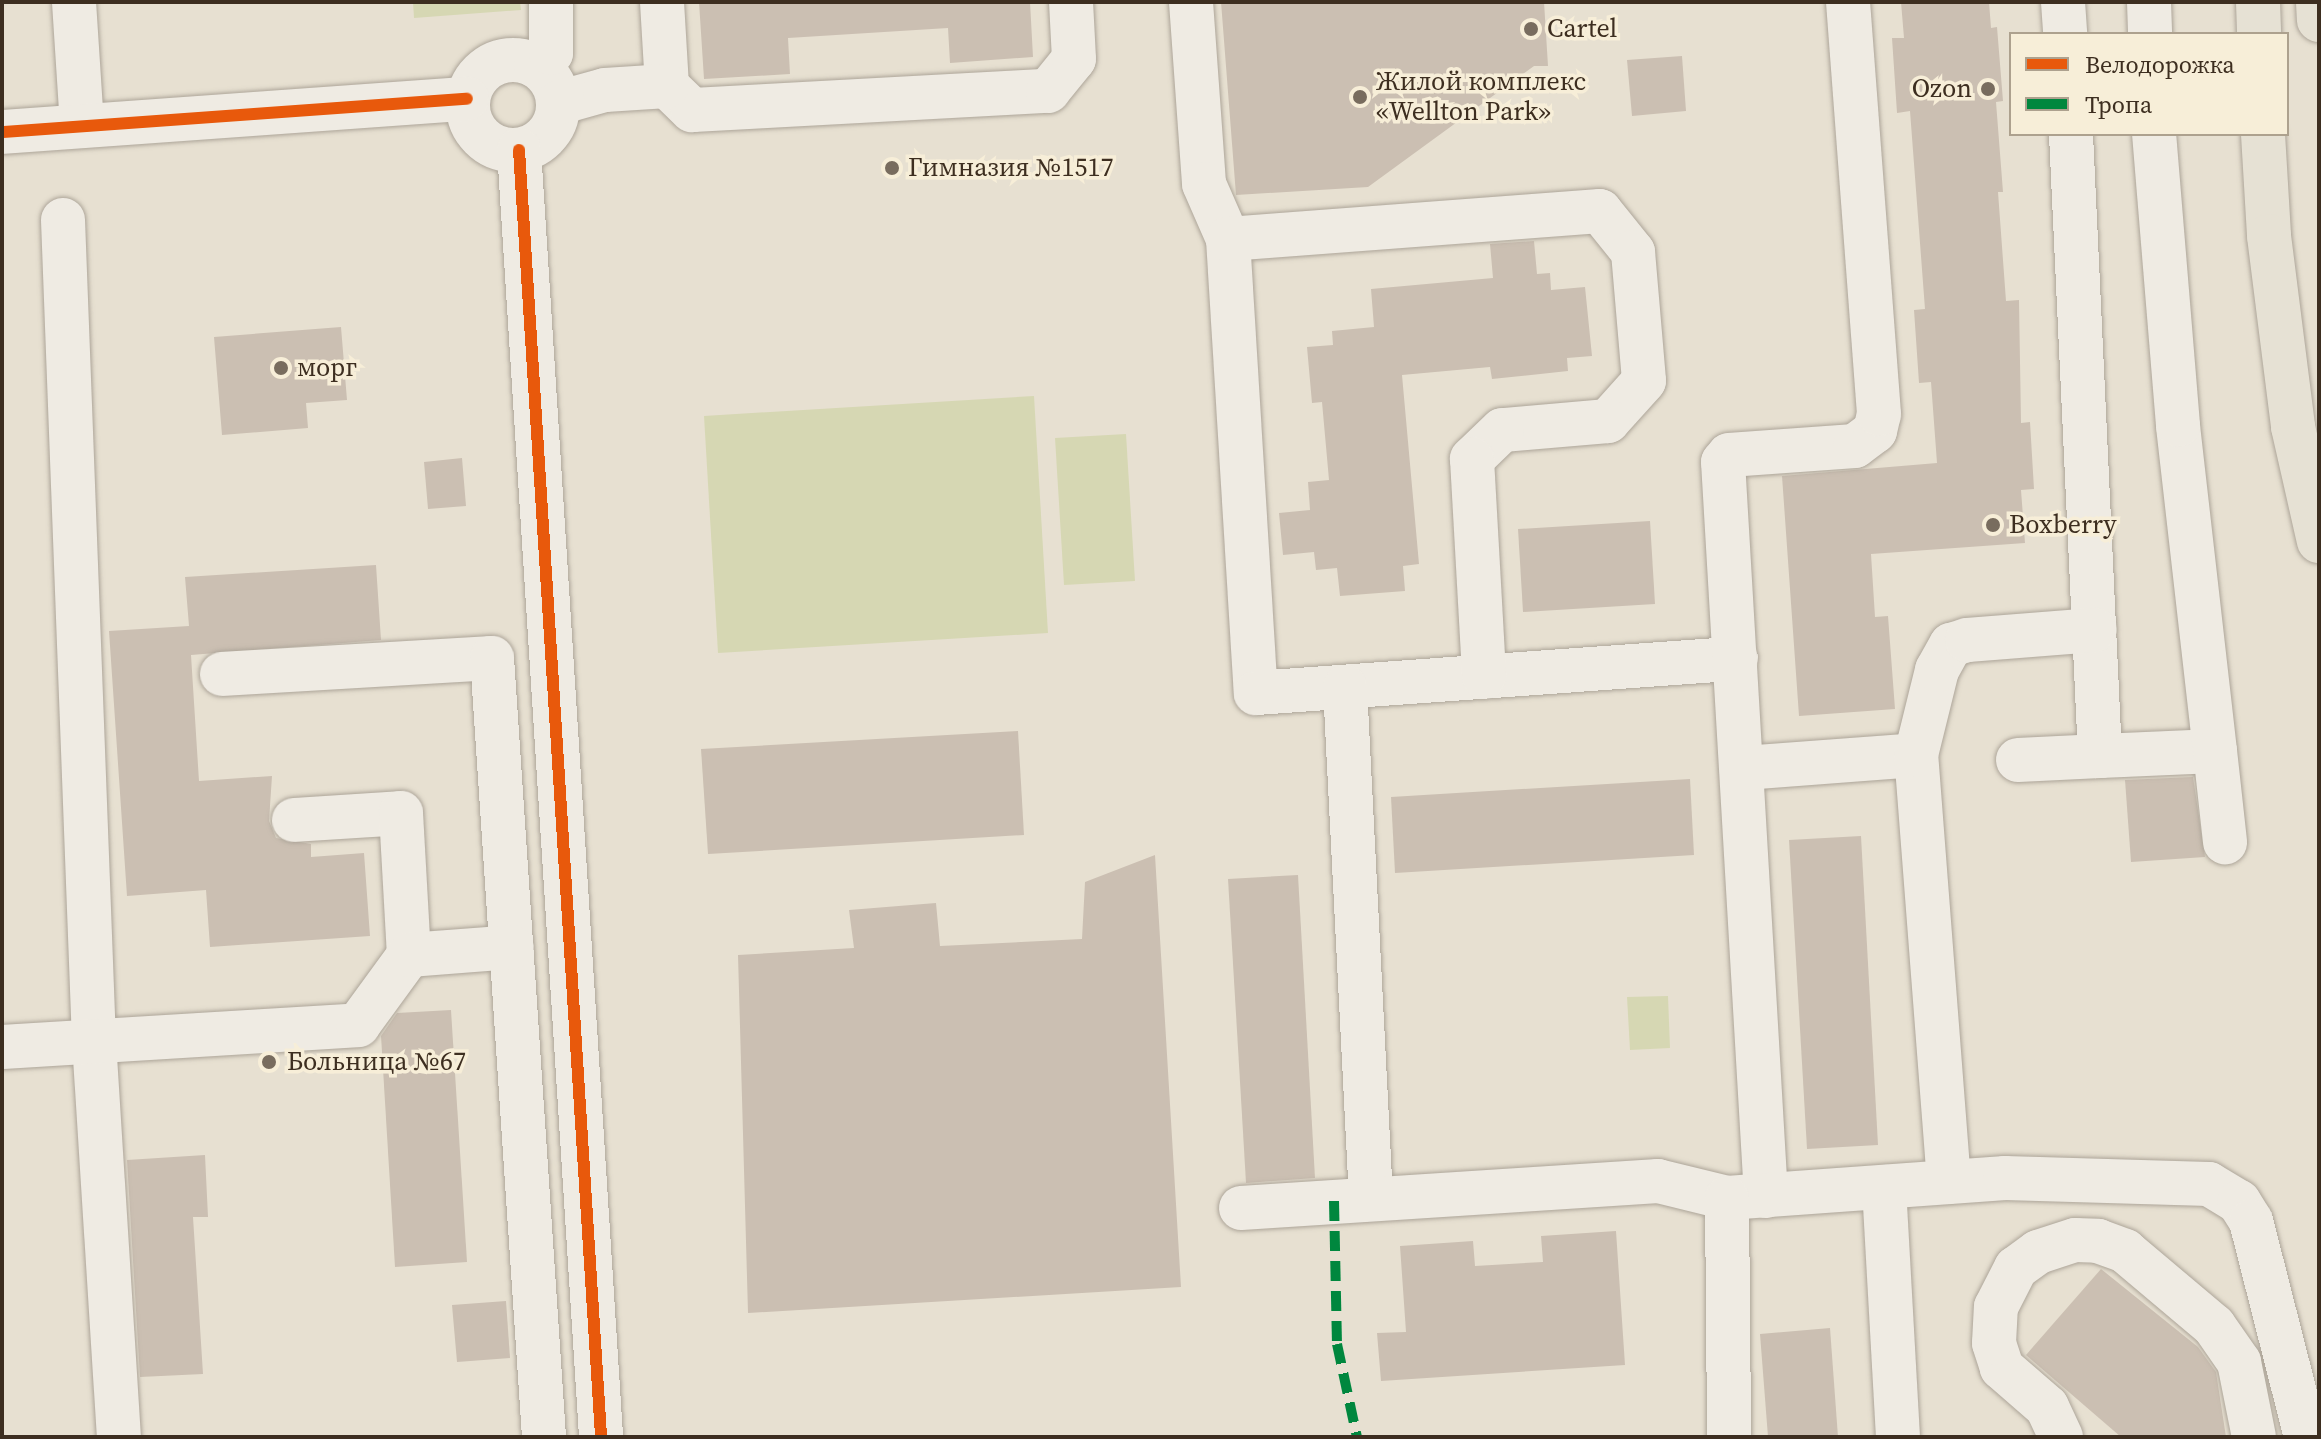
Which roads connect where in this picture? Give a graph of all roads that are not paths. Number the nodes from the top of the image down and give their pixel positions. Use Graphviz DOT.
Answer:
graph roads {
  1 [pos="74,2"];
  2 [pos="551,2"];
  3 [pos="662,2"];
  4 [pos="1071,2"];
  5 [pos="1191,2"];
  6 [pos="1848,2"];
  7 [pos="2063,2"];
  8 [pos="2149,2"];
  9 [pos="2258,2"];
  10 [pos="2318,2"];
  11 [pos="2319,20"];
  12 [pos="2065,32"];
  13 [pos="2150,32"];
  14 [pos="2259,32"];
  15 [pos="547,84"];
  16 [pos="667,86"];
  17 [pos="467,99"];
  18 [pos="82,126"];
  19 [pos="2,132"];
  20 [pos="2071,136"];
  21 [pos="2154,136"];
  22 [pos="2263,136"];
  23 [pos="519,150"];
  24 [pos="63,220"];
  25 [pos="1228,239"];
  26 [pos="2319,541"];
  27 [pos="2095,630"];
  28 [pos="1736,659"];
  29 [pos="222,674"];
  30 [pos="1484,677"];
  31 [pos="1345,687"];
  32 [pos="2215,751"];
  33 [pos="1916,755"];
  34 [pos="2100,756"];
  35 [pos="2018,760"];
  36 [pos="1744,768"];
  37 [pos="294,820"];
  38 [pos="2225,842"];
  39 [pos="512,947"];
  40 [pos="409,955"];
  41 [pos="94,1041"];
  42 [pos="2,1047"];
  43 [pos="1949,1182"];
  44 [pos="1884,1187"];
  45 [pos="1746,1197"];
  46 [pos="1371,1199"];
  47 [pos="1241,1208"];
  48 [pos="119,1437"];
  49 [pos="544,1437"];
  50 [pos="601,1437"];
  51 [pos="1729,1437"];
  52 [pos="1898,1437"];
  53 [pos="2061,1437"];
  54 [pos="2254,1437"];
  55 [pos="2306,1437"];
  1 -- 18 [label="street"];
  2 -- 15 [label="street"];
  3 -- 16 [label="street"];
  4 -- 16 [label="street"];
  5 -- 25 [label="street"];
  6 -- 28 [label="street"];
  7 -- 12 [label="street"];
  8 -- 13 [label="street"];
  9 -- 14 [label="main road"];
  10 -- 11 [label="main road"];
  15 -- 16 [label="street"];
  15 -- 17 [label="street"];
  15 -- 23 [label="street"];
  17 -- 18 [label="street"];
  17 -- 23 [label="street"];
  18 -- 19 [label="street"];
  20 -- 27 [label="street"];
  21 -- 32 [label="street"];
  22 -- 26 [label="main road"];
  23 -- 50 [label="street"];
  24 -- 41 [label="street"];
  25 -- 30 [label="street"];
  25 -- 31 [label="street"];
  27 -- 33 [label="street"];
  27 -- 34 [label="street"];
  28 -- 30 [label="street"];
  28 -- 36 [label="street"];
  29 -- 39 [label="street"];
  30 -- 31 [label="street"];
  31 -- 46 [label="street"];
  32 -- 34 [label="street"];
  32 -- 38 [label="street"];
  33 -- 36 [label="street"];
  33 -- 43 [label="street"];
  34 -- 35 [label="street"];
  36 -- 45 [label="street"];
  37 -- 40 [label="street"];
  39 -- 40 [label="street"];
  39 -- 49 [label="street"];
  40 -- 41 [label="street"];
  41 -- 42 [label="street"];
  41 -- 48 [label="street"];
  43 -- 44 [label="street"];
  43 -- 55 [label="street"];
  44 -- 45 [label="street"];
  44 -- 52 [label="street"];
  45 -- 46 [label="street"];
  45 -- 51 [label="street"];
  46 -- 47 [label="street"];
  53 -- 54 [label="street"];
}
